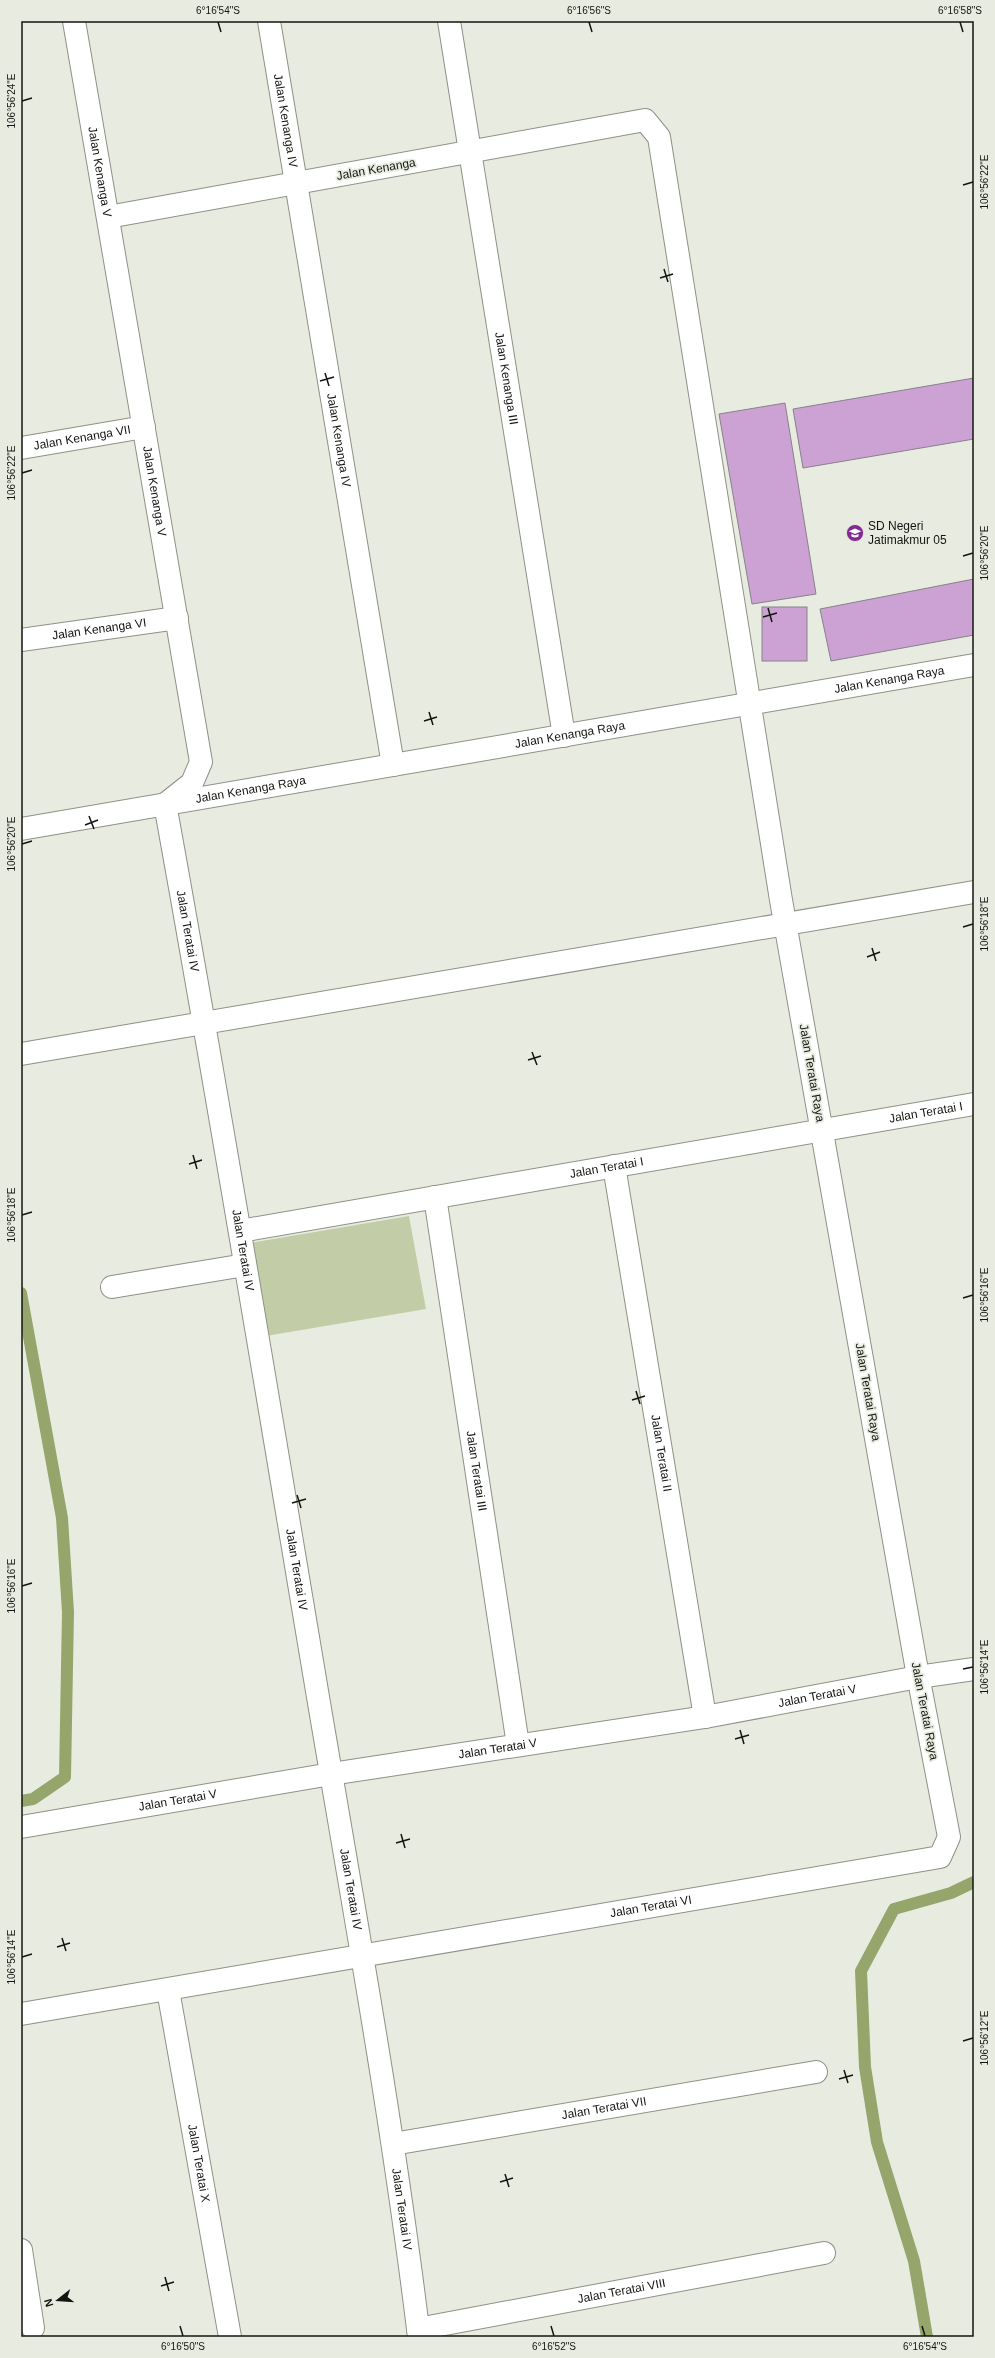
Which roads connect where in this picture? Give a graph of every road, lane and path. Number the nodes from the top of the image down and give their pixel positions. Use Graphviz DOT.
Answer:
graph roads {
  1 [pos="74,21"];
  2 [pos="268,21"];
  3 [pos="449,21"];
  4 [pos="645,120"];
  5 [pos="470,152"];
  6 [pos="295,184"];
  7 [pos="108,217"];
  8 [pos="144,427"];
  9 [pos="21,448"];
  10 [pos="177,618"];
  11 [pos="21,640"];
  12 [pos="974,665"];
  13 [pos="750,704"];
  14 [pos="564,736"];
  15 [pos="393,765"];
  16 [pos="165,804"];
  17 [pos="21,829"];
  18 [pos="974,892"];
  19 [pos="786,925"];
  20 [pos="205,1022"];
  21 [pos="21,1054"];
  22 [pos="974,1104"];
  23 [pos="822,1130"];
  24 [pos="614,1166"];
  25 [pos="435,1197"];
  26 [pos="240,1231"];
  27 [pos="245,1265"];
  28 [pos="112,1287"];
  29 [pos="974,1669"];
  30 [pos="918,1677"];
  31 [pos="705,1717"];
  32 [pos="518,1745"];
  33 [pos="331,1774"];
  34 [pos="21,1827"];
  35 [pos="940,1857"];
  36 [pos="362,1956"];
  37 [pos="168,1990"];
  38 [pos="21,2014"];
  39 [pos="816,2072"];
  40 [pos="393,2144"];
  41 [pos="21,2250"];
  42 [pos="824,2253"];
  43 [pos="33,2328"];
  44 [pos="419,2333"];
  45 [pos="230,2337"];
  1 -- 7 [label="street, Jalan Kenanga V"];
  2 -- 6 [label="street, Jalan Kenanga IV"];
  3 -- 5 [label="street, Jalan Kenanga III"];
  4 -- 5 [label="street, Jalan Kenanga"];
  4 -- 13 [label="street, Jalan Teratai Raya"];
  5 -- 6 [label="street, Jalan Kenanga"];
  5 -- 14 [label="street, Jalan Kenanga III"];
  6 -- 7 [label="street, Jalan Kenanga"];
  6 -- 15 [label="street, Jalan Kenanga IV"];
  7 -- 8 [label="street, Jalan Kenanga V"];
  8 -- 9 [label="street, Jalan Kenanga VII"];
  8 -- 10 [label="street, Jalan Kenanga V"];
  10 -- 11 [label="street, Jalan Kenanga VI"];
  10 -- 16 [label="street, Jalan Kenanga V"];
  12 -- 13 [label="street, Jalan Kenanga Raya"];
  13 -- 14 [label="street, Jalan Kenanga Raya"];
  13 -- 19 [label="street, Jalan Teratai Raya"];
  14 -- 15 [label="street, Jalan Kenanga Raya"];
  15 -- 16 [label="street, Jalan Kenanga Raya"];
  16 -- 17 [label="street, Jalan Kenanga V"];
  16 -- 20 [label="street, Jalan Teratai IV"];
  18 -- 19 [label="street"];
  19 -- 20 [label="street"];
  19 -- 23 [label="street, Jalan Teratai Raya"];
  20 -- 21 [label="street"];
  20 -- 26 [label="street, Jalan Teratai IV"];
  22 -- 23 [label="street, Jalan Teratai I"];
  23 -- 24 [label="street, Jalan Teratai I"];
  23 -- 30 [label="street, Jalan Teratai Raya"];
  24 -- 25 [label="street, Jalan Teratai I"];
  24 -- 31 [label="street, Jalan Teratai II"];
  25 -- 26 [label="street, Jalan Teratai I"];
  25 -- 32 [label="street, Jalan Teratai III"];
  26 -- 27 [label="street, Jalan Teratai IV"];
  27 -- 28 [label="street"];
  27 -- 33 [label="street, Jalan Teratai IV"];
  29 -- 30 [label="street, Jalan Teratai V"];
  30 -- 31 [label="street, Jalan Teratai V"];
  30 -- 35 [label="street, Jalan Teratai Raya"];
  31 -- 32 [label="street, Jalan Teratai V"];
  32 -- 33 [label="street, Jalan Teratai V"];
  33 -- 34 [label="street, Jalan Teratai V"];
  33 -- 36 [label="street, Jalan Teratai IV"];
  35 -- 36 [label="street, Jalan Teratai VI"];
  36 -- 37 [label="street, Jalan Teratai VI"];
  36 -- 40 [label="street, Jalan Teratai IV"];
  37 -- 38 [label="street, Jalan Teratai VI"];
  37 -- 45 [label="street, Jalan Teratai X"];
  39 -- 40 [label="street, Jalan Teratai VII"];
  40 -- 44 [label="street, Jalan Teratai IV"];
  41 -- 43 [label="street"];
  42 -- 44 [label="street, Jalan Teratai VIII"];
}
